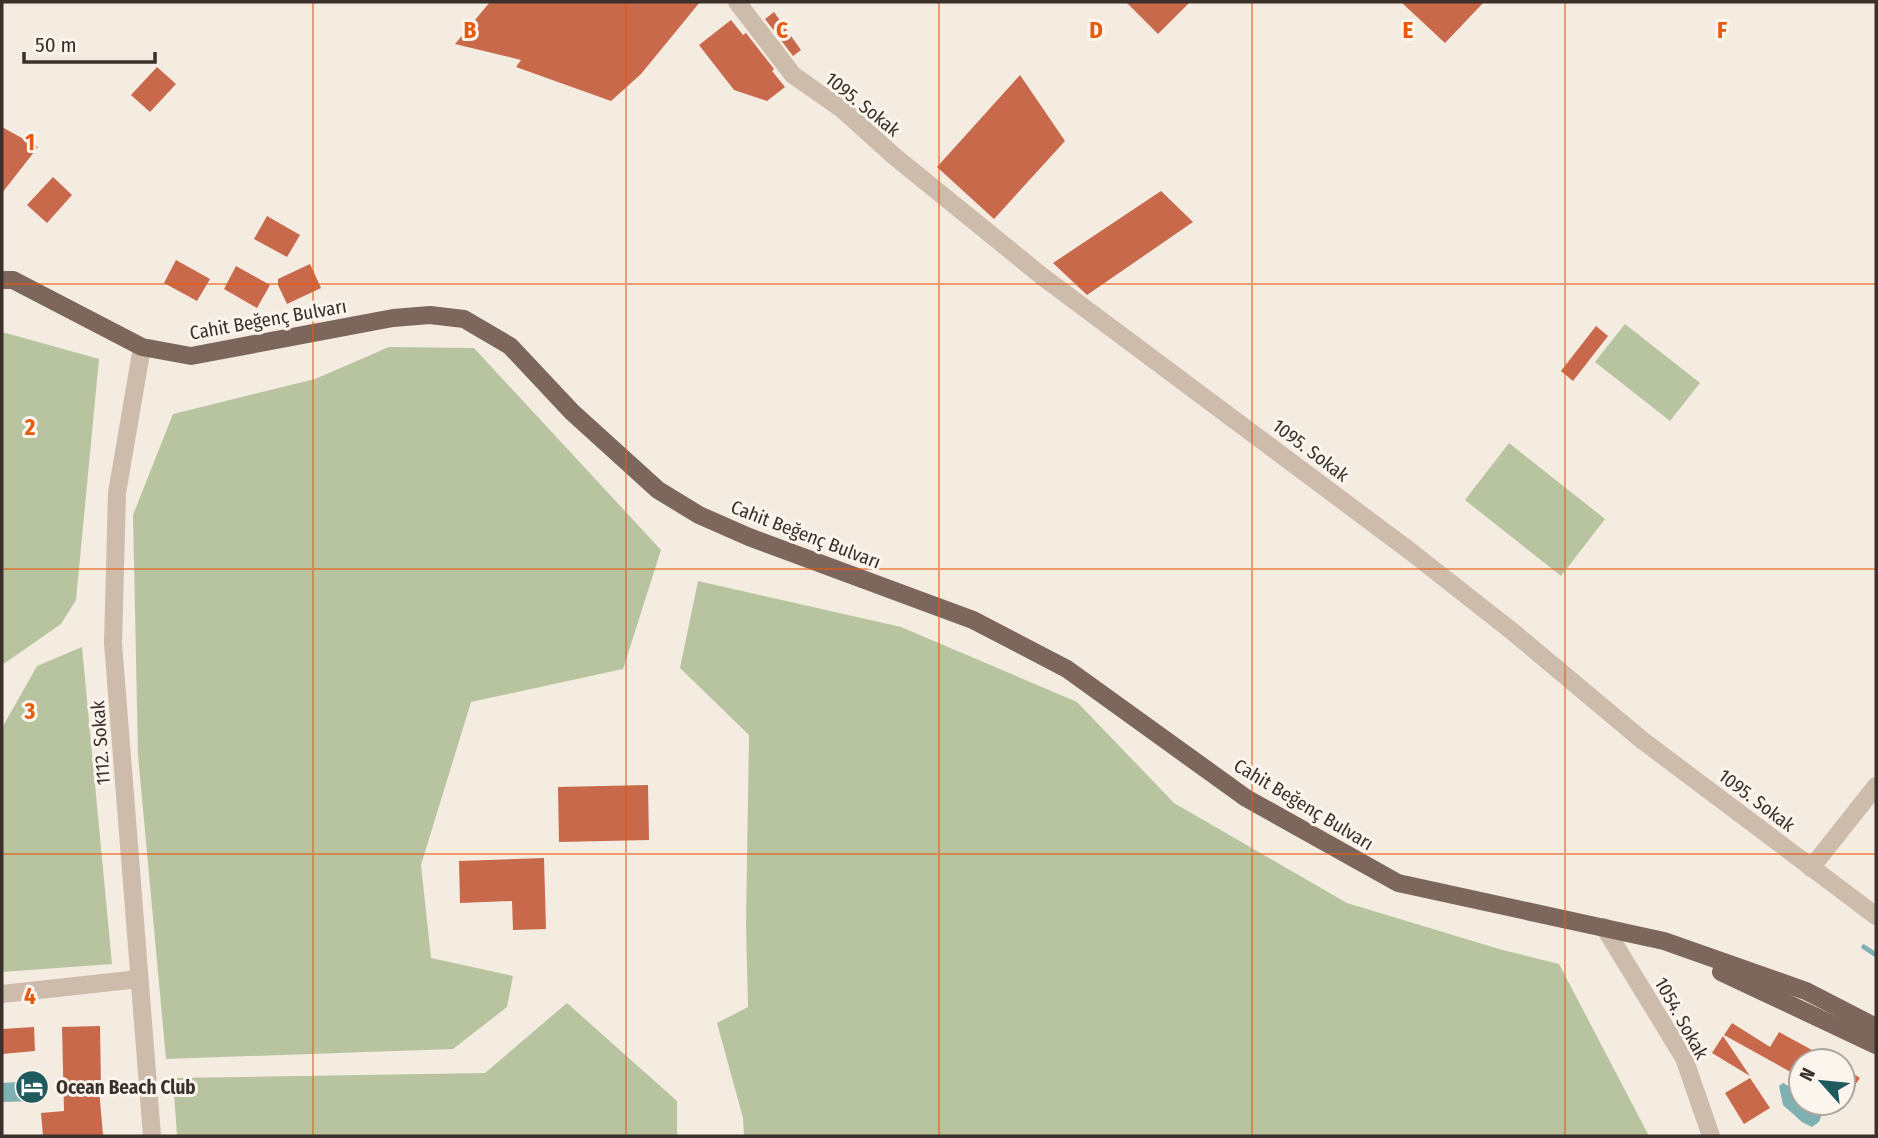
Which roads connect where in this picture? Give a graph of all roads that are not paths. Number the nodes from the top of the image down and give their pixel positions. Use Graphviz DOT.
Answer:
graph roads {
  1 [pos="737,2"];
  2 [pos="2,280"];
  3 [pos="142,347"];
  4 [pos="1876,788"];
  5 [pos="1811,868"];
  6 [pos="1876,916"];
  7 [pos="1604,927"];
  8 [pos="139,979"];
  9 [pos="2,994"];
  10 [pos="1876,1027"];
  11 [pos="1876,1045"];
  12 [pos="152,1136"];
  13 [pos="1711,1136"];
  1 -- 5 [label="street, 1095. Sokak"];
  2 -- 3 [label="main road, Cahit Beğenç Bulvarı"];
  3 -- 7 [label="main road, Cahit Beğenç Bulvarı"];
  3 -- 8 [label="street, 1112. Sokak"];
  4 -- 5 [label="street"];
  5 -- 6 [label="street, 1095. Sokak"];
  7 -- 10 [label="main road, Cahit Beğenç Bulvarı"];
  7 -- 11 [label="main road, Cahit Beğenç Bulvarı"];
  7 -- 13 [label="street, 1054. Sokak"];
  8 -- 9 [label="street"];
  8 -- 12 [label="street, 1112. Sokak"];
}
